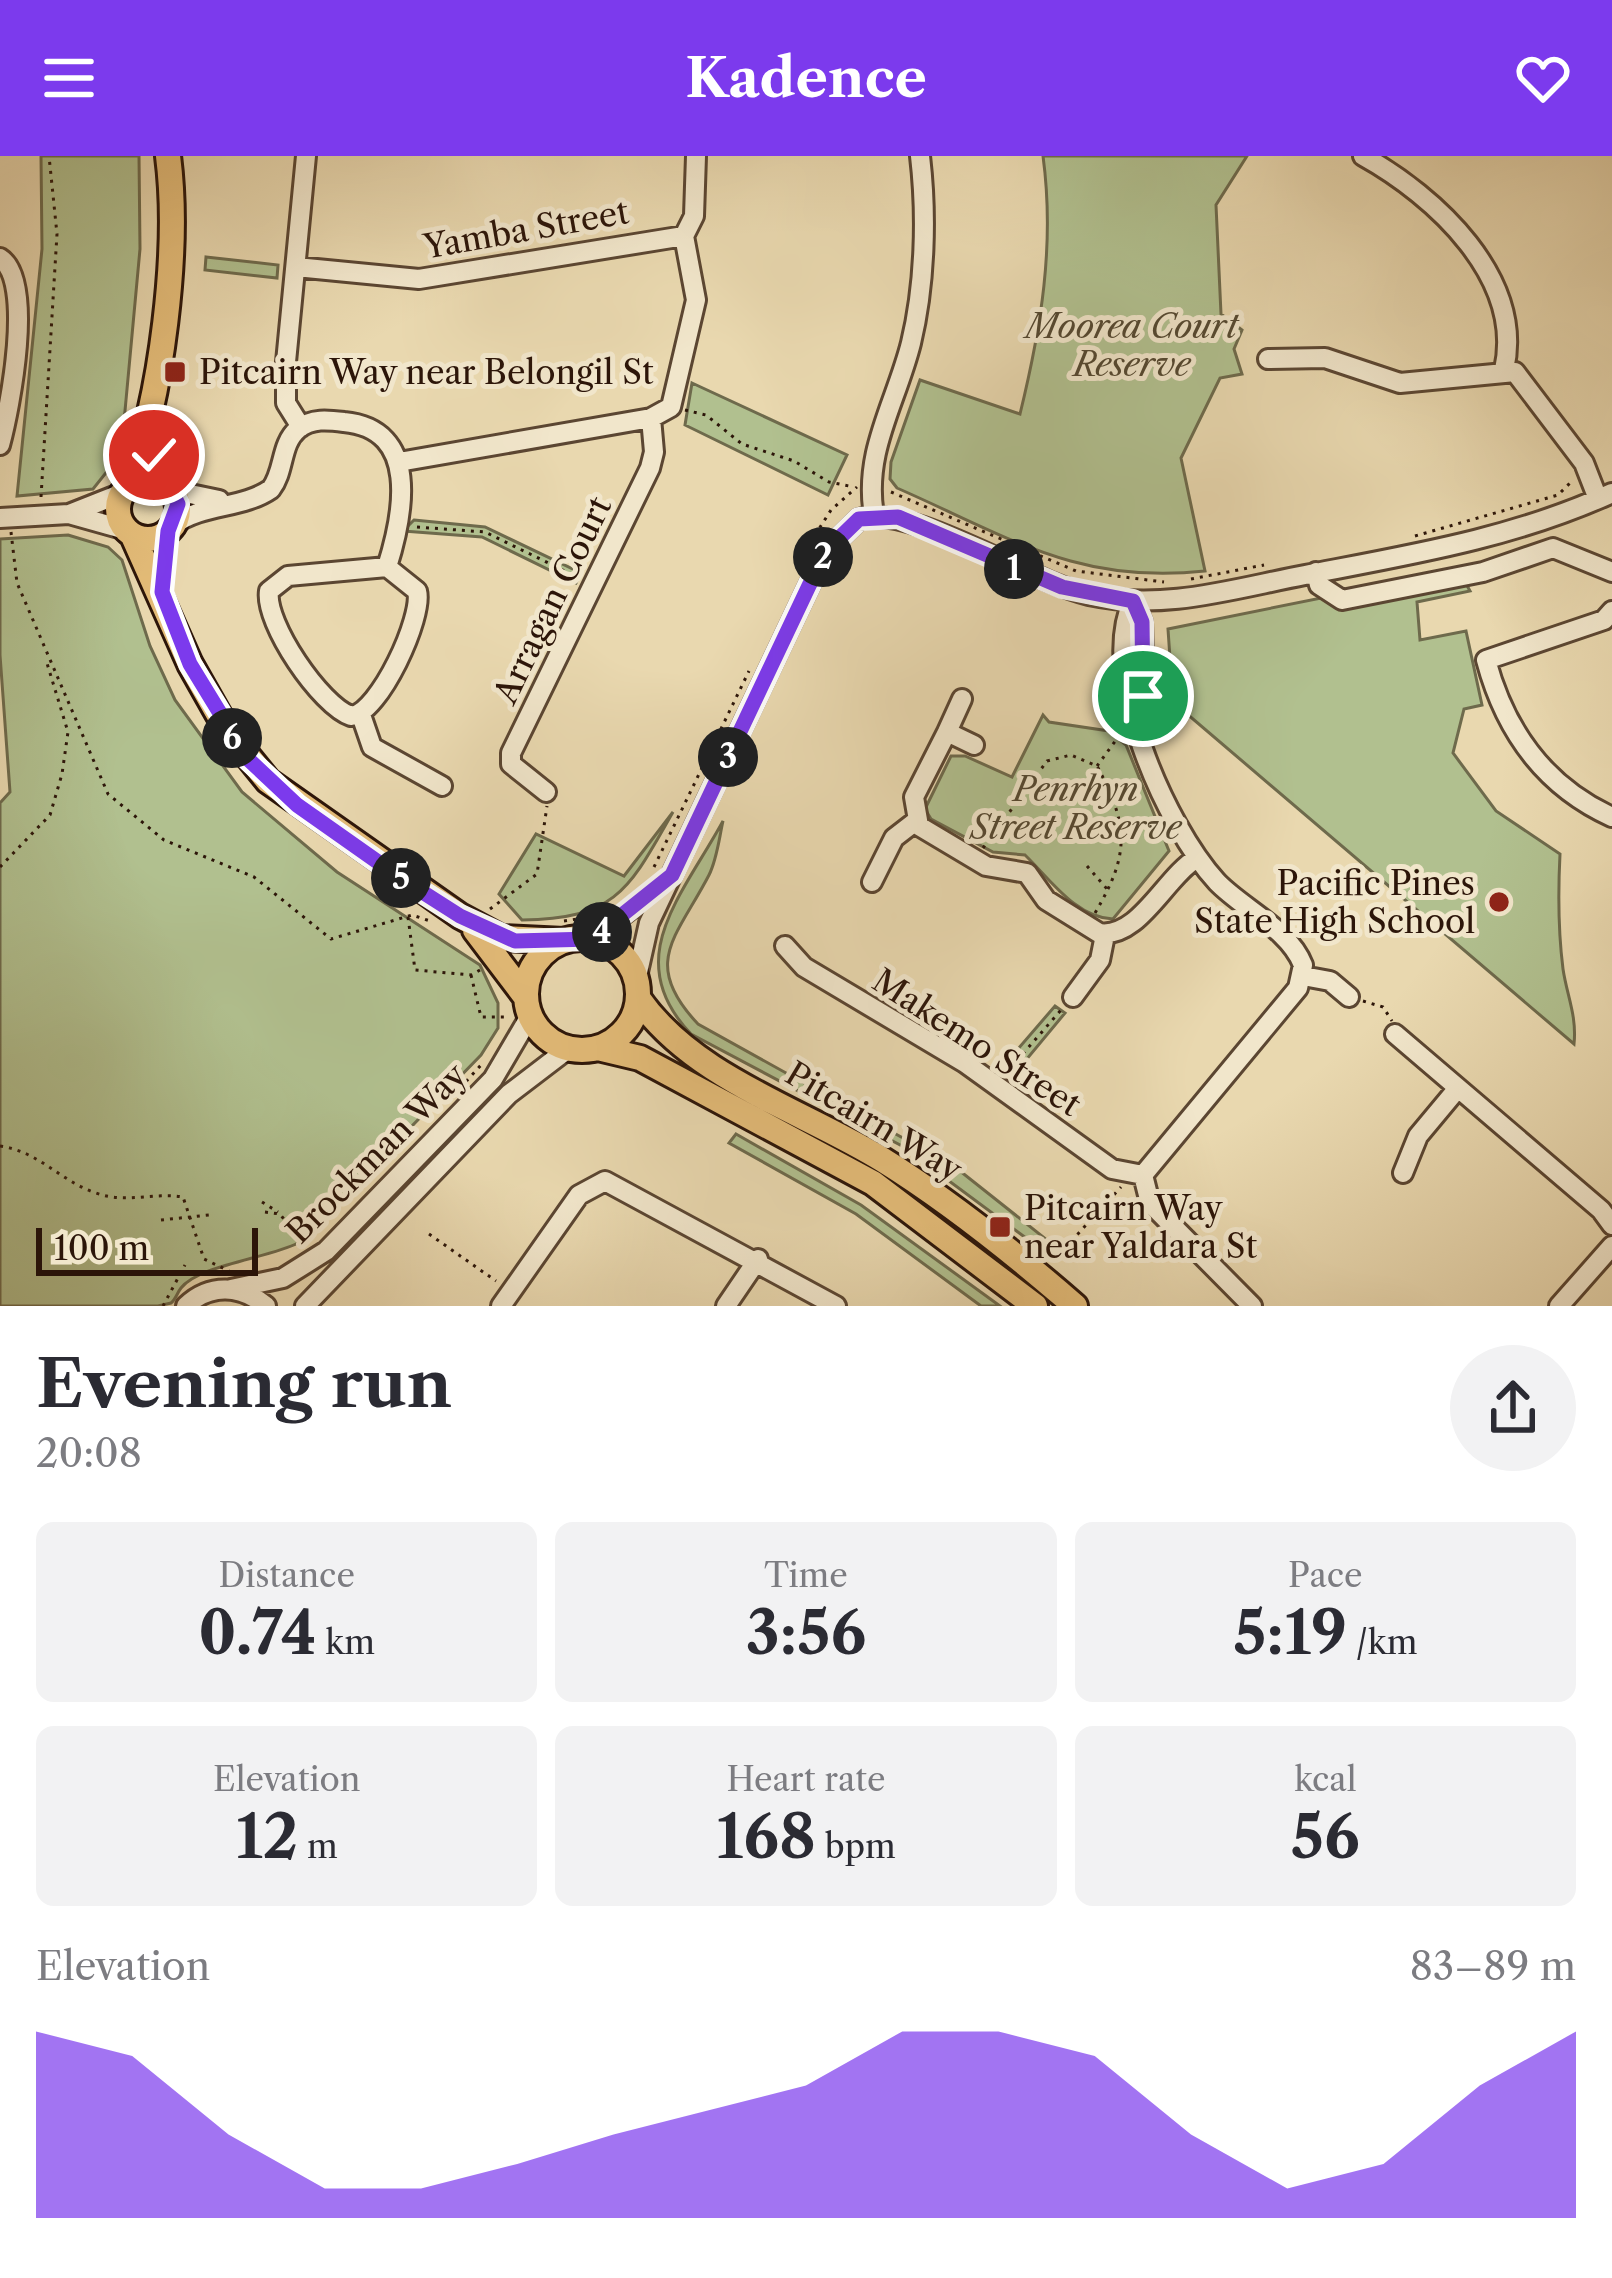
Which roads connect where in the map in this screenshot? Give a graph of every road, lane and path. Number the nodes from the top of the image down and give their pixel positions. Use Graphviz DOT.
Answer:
graph roads {
  1 [pos="49,156"];
  2 [pos="168,156"];
  3 [pos="306,156"];
  4 [pos="696,156"];
  5 [pos="920,156"];
  6 [pos="1363,156"];
  7 [pos="684,236"];
  8 [pos="0,258"];
  9 [pos="296,267"];
  10 [pos="1268,359"];
  11 [pos="1504,370"];
  12 [pos="683,410"];
  13 [pos="651,418"];
  14 [pos="301,427"];
  15 [pos="148,437"];
  16 [pos="0,445"];
  17 [pos="399,462"];
  18 [pos="1588,472"];
  19 [pos="869,487"];
  20 [pos="170,488"];
  21 [pos="125,489"];
  22 [pos="1605,496"];
  23 [pos="230,502"];
  24 [pos="69,514"];
  25 [pos="874,515"];
  26 [pos="0,518"];
  27 [pos="26,518"];
  28 [pos="1544,519"];
  29 [pos="397,525"];
  30 [pos="171,528"];
  31 [pos="129,533"];
  32 [pos="1403,539"];
  33 [pos="1553,548"];
  34 [pos="1268,564"];
  35 [pos="387,567"];
  36 [pos="1316,572"];
  37 [pos="1612,572"];
  38 [pos="593,585"];
  39 [pos="162,592"];
  40 [pos="1133,601"];
  41 [pos="1612,611"];
  42 [pos="46,658"];
  43 [pos="962,699"];
  44 [pos="362,715"];
  45 [pos="946,732"];
  46 [pos="1119,736"];
  47 [pos="974,745"];
  48 [pos="1097,766"];
  49 [pos="442,786"];
  50 [pos="546,792"];
  51 [pos="1612,817"];
  52 [pos="916,821"];
  53 [pos="1197,858"];
  54 [pos="975,859"];
  55 [pos="1087,866"];
  56 [pos="0,867"];
  57 [pos="672,875"];
  58 [pos="872,882"];
  59 [pos="1108,890"];
  60 [pos="497,908"];
  61 [pos="408,916"];
  62 [pos="452,922"];
  63 [pos="594,928"];
  64 [pos="1096,931"];
  65 [pos="556,934"];
  66 [pos="785,946"];
  67 [pos="496,962"];
  68 [pos="471,975"];
  69 [pos="1303,976"];
  70 [pos="637,989"];
  71 [pos="1073,997"];
  72 [pos="1349,997"];
  73 [pos="516,1014"];
  74 [pos="1395,1034"];
  75 [pos="598,1048"];
  76 [pos="568,1049"];
  77 [pos="492,1054"];
  78 [pos="996,1084"];
  79 [pos="1458,1088"];
  80 [pos="446,1102"];
  81 [pos="0,1146"];
  82 [pos="1403,1173"];
  83 [pos="1134,1174"];
  84 [pos="262,1202"];
  85 [pos="265,1212"];
  86 [pos="208,1214"];
  87 [pos="279,1214"];
  88 [pos="190,1215"];
  89 [pos="161,1220"];
  90 [pos="1612,1225"];
  91 [pos="428,1234"];
  92 [pos="313,1241"];
  93 [pos="1612,1246"];
  94 [pos="1040,1258"];
  95 [pos="758,1259"];
  96 [pos="185,1265"];
  97 [pos="232,1280"];
  98 [pos="506,1299"];
  99 [pos="163,1306"];
  100 [pos="186,1306"];
  101 [pos="266,1306"];
  102 [pos="305,1306"];
  103 [pos="726,1306"];
  104 [pos="836,1306"];
  105 [pos="1035,1306"];
  106 [pos="1075,1306"];
  107 [pos="1252,1306"];
  108 [pos="1559,1306"];
  1 -- 27 [label="path"];
  2 -- 15 [label="main road"];
  3 -- 9 [label="street"];
  4 -- 7 [label="street"];
  5 -- 19 [label="street"];
  6 -- 11 [label="street"];
  7 -- 9 [label="street, Yamba Street"];
  7 -- 13 [label="street"];
  8 -- 16 [label="street"];
  9 -- 14 [label="street"];
  10 -- 11 [label="street"];
  11 -- 18 [label="street"];
  12 -- 19 [label="path"];
  13 -- 17 [label="street"];
  13 -- 38 [label="street, Arragan Court"];
  14 -- 17 [label="street"];
  14 -- 23 [label="street"];
  15 -- 20 [label="main road"];
  15 -- 21 [label="main road"];
  17 -- 29 [label="street"];
  18 -- 22 [label="street"];
  18 -- 32 [label="path"];
  19 -- 25 [label="street"];
  19 -- 34 [label="path"];
  20 -- 21 [label="main road"];
  20 -- 23 [label="street"];
  20 -- 30 [label="main road"];
  21 -- 24 [label="street"];
  21 -- 31 [label="main road"];
  22 -- 28 [label="street"];
  23 -- 30 [label="street"];
  24 -- 27 [label="street"];
  24 -- 31 [label="street"];
  25 -- 40 [label="street"];
  25 -- 57 [label="street"];
  26 -- 27 [label="street"];
  27 -- 42 [label="path"];
  28 -- 33 [label="street"];
  28 -- 36 [label="street"];
  29 -- 35 [label="street"];
  29 -- 38 [label="path"];
  30 -- 31 [label="main road"];
  30 -- 39 [label="main road"];
  31 -- 39 [label="main road"];
  33 -- 36 [label="street"];
  33 -- 37 [label="street"];
  35 -- 44 [label="street"];
  35 -- 44 [label="street"];
  36 -- 40 [label="street"];
  38 -- 50 [label="street, Arragan Court"];
  39 -- 62 [label="main road"];
  40 -- 53 [label="street"];
  41 -- 51 [label="street"];
  42 -- 56 [label="path"];
  42 -- 61 [label="path"];
  43 -- 45 [label="street"];
  44 -- 49 [label="street"];
  45 -- 47 [label="street"];
  45 -- 52 [label="street"];
  46 -- 48 [label="path"];
  48 -- 54 [label="path"];
  48 -- 59 [label="path"];
  50 -- 60 [label="path"];
  52 -- 54 [label="street"];
  52 -- 58 [label="street"];
  53 -- 64 [label="street"];
  53 -- 69 [label="street"];
  54 -- 64 [label="street"];
  55 -- 59 [label="path"];
  57 -- 63 [label="street"];
  57 -- 70 [label="street"];
  59 -- 64 [label="path"];
  61 -- 62 [label="path"];
  61 -- 68 [label="path"];
  62 -- 65 [label="main road"];
  62 -- 67 [label="main road"];
  63 -- 65 [label="main road"];
  63 -- 65 [label="path"];
  63 -- 70 [label="main road, Pitcairn Way"];
  64 -- 71 [label="street"];
  65 -- 73 [label="main road"];
  66 -- 78 [label="street, Makemo Street"];
  67 -- 68 [label="path"];
  67 -- 73 [label="main road"];
  68 -- 73 [label="path"];
  69 -- 72 [label="street"];
  69 -- 83 [label="street"];
  70 -- 75 [label="main road"];
  70 -- 106 [label="main road, Pitcairn Way"];
  71 -- 78 [label="path"];
  72 -- 74 [label="path"];
  73 -- 76 [label="main road"];
  73 -- 97 [label="street, Brockman Way"];
  74 -- 79 [label="street"];
  75 -- 76 [label="main road, Pitcairn Way"];
  75 -- 105 [label="main road, Pitcairn Way"];
  76 -- 102 [label="street, Brockman Way"];
  77 -- 80 [label="path"];
  78 -- 83 [label="street, Makemo Street"];
  79 -- 82 [label="street"];
  79 -- 90 [label="street"];
  81 -- 88 [label="path"];
  83 -- 94 [label="path"];
  83 -- 107 [label="street"];
  84 -- 87 [label="path"];
  85 -- 87 [label="path"];
  86 -- 88 [label="path"];
  87 -- 92 [label="path"];
  88 -- 89 [label="path"];
  88 -- 97 [label="path"];
  91 -- 98 [label="path"];
  93 -- 108 [label="street"];
  95 -- 98 [label="street"];
  95 -- 103 [label="street"];
  95 -- 104 [label="street"];
  96 -- 99 [label="path"];
  97 -- 100 [label="street, Brockman Way"];
  97 -- 101 [label="street"];
}
